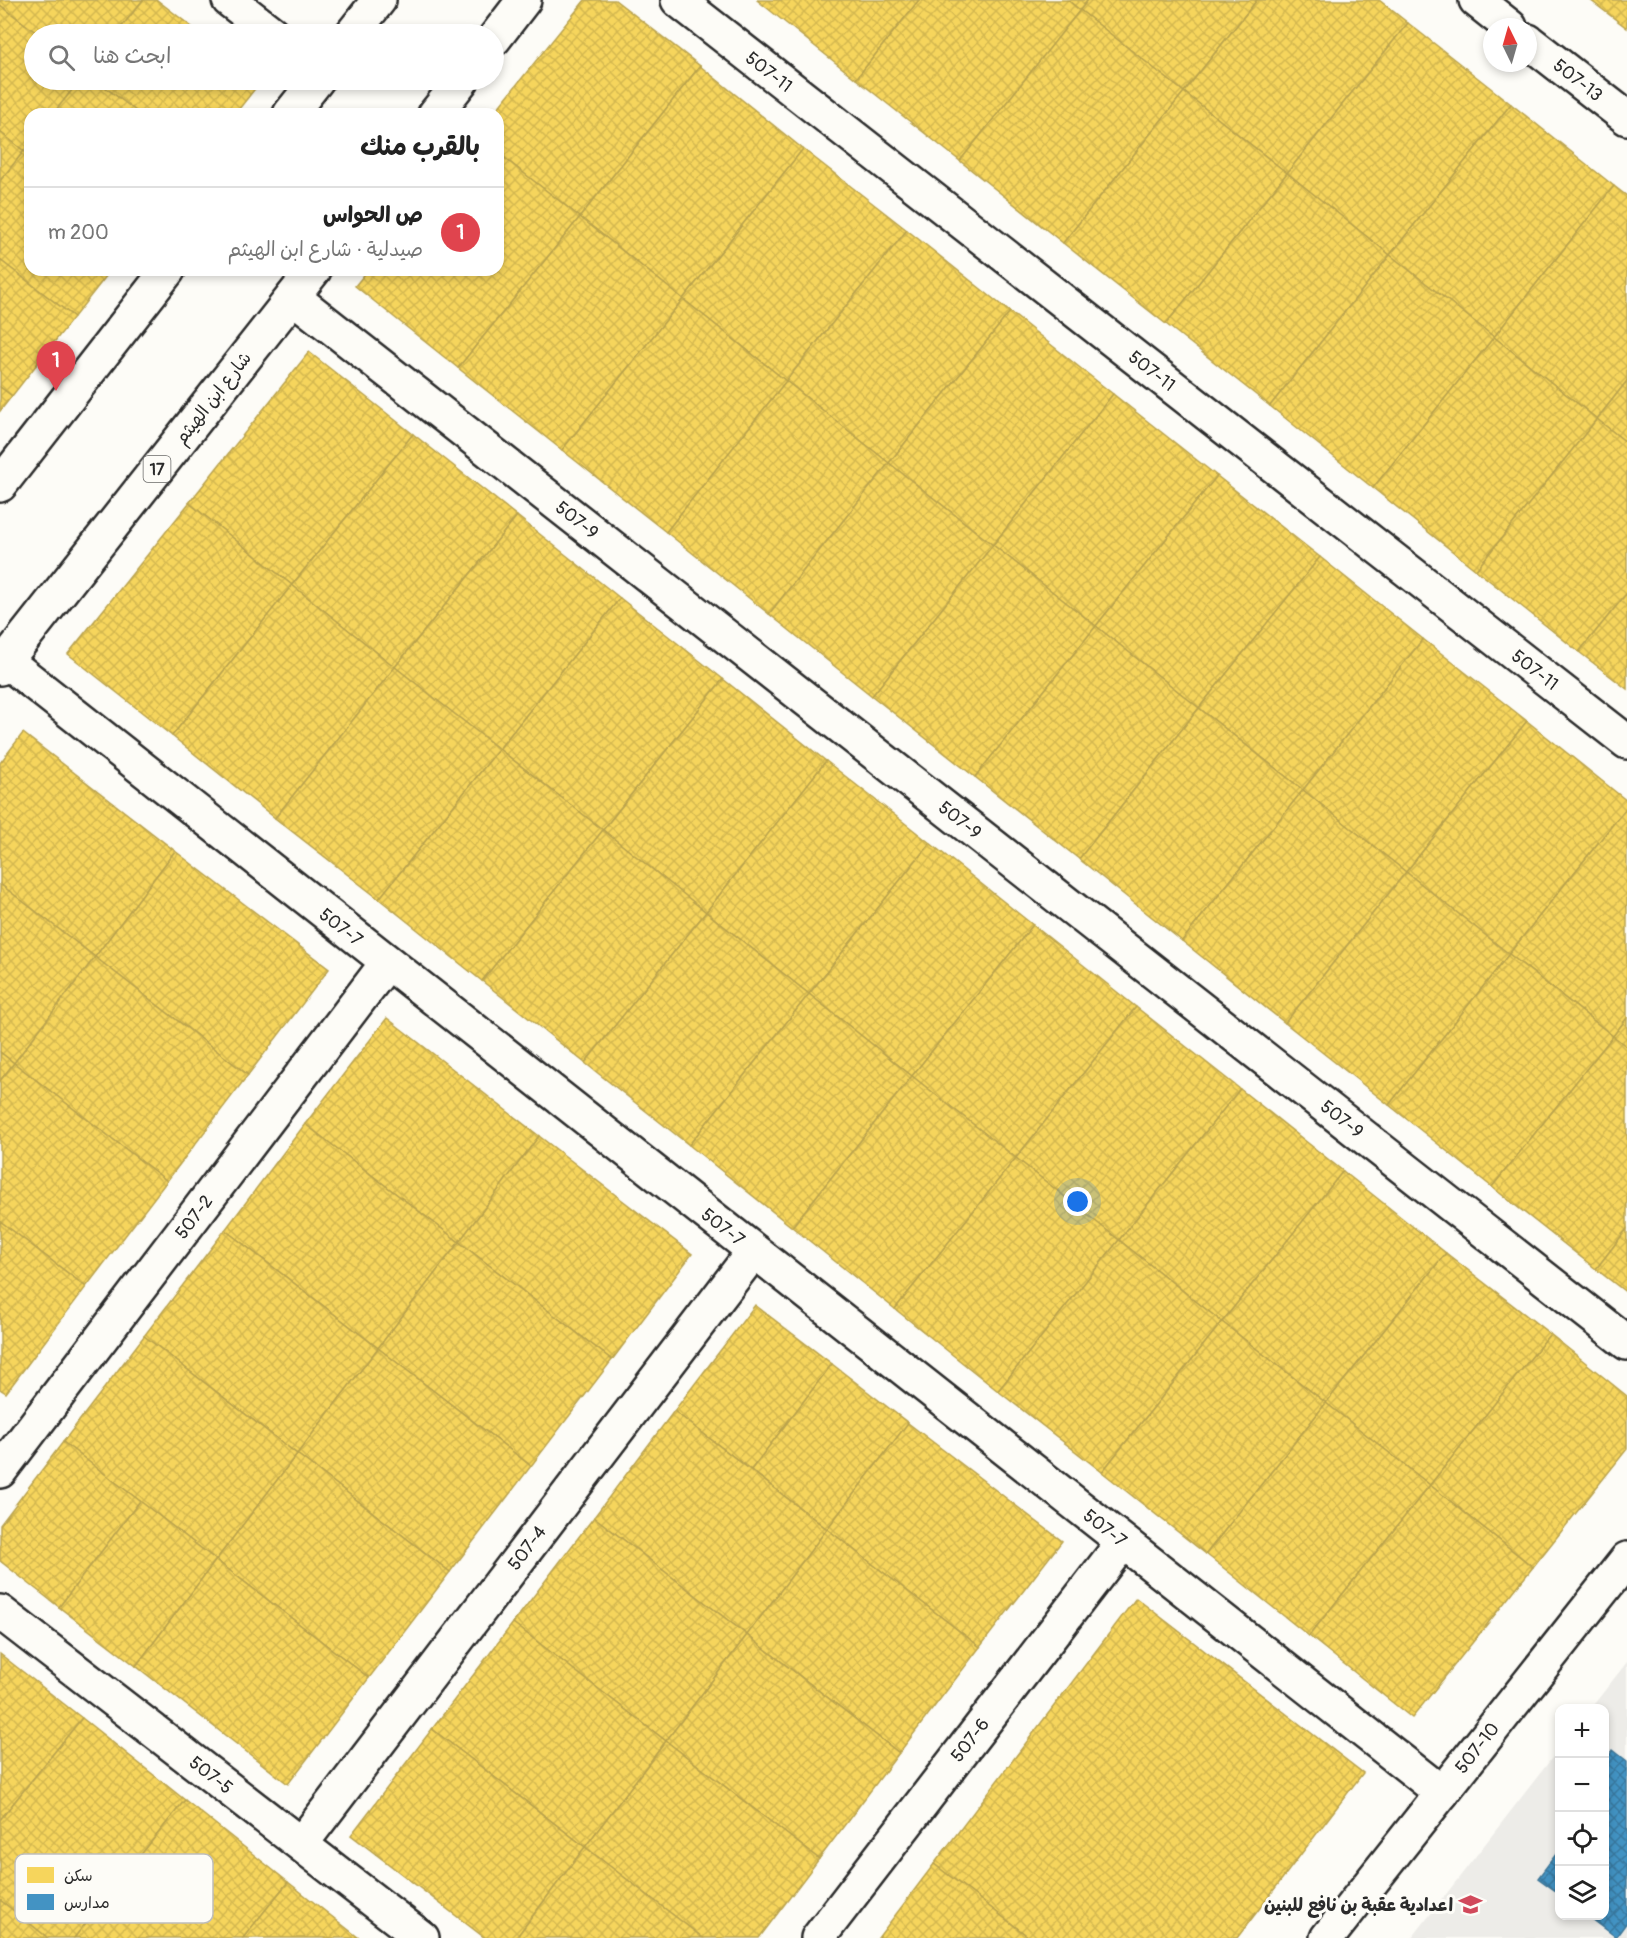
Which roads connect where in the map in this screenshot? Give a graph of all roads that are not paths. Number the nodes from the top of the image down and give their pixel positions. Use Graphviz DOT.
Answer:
graph roads {
  1 [pos="229,0"];
  2 [pos="379,0"];
  3 [pos="524,0"];
  4 [pos="678,0"];
  5 [pos="1476,0"];
  6 [pos="1499,18"];
  7 [pos="260,24"];
  8 [pos="360,24"];
  9 [pos="504,26"];
  10 [pos="1537,48"];
  11 [pos="309,90"];
  12 [pos="454,90"];
  13 [pos="295,108"];
  14 [pos="440,108"];
  15 [pos="1627,118"];
  16 [pos="163,276"];
  17 [pos="309,276"];
  18 [pos="293,297"];
  19 [pos="0,485"];
  20 [pos="3,664"];
  21 [pos="1627,742"];
  22 [pos="387,963"];
  23 [pos="754,1251"];
  24 [pos="1627,1342"];
  25 [pos="0,1471"];
  26 [pos="1123,1542"];
  27 [pos="1627,1559"];
  28 [pos="0,1611"];
  29 [pos="1442,1792"];
  30 [pos="301,1844"];
  31 [pos="422,1938"];
  32 [pos="818,1938"];
  33 [pos="1327,1938"];
  1 -- 7 [label="street"];
  2 -- 8 [label="street"];
  3 -- 9 [label="street"];
  4 -- 21 [label="street, 507-11"];
  5 -- 6 [label="street"];
  10 -- 15 [label="street, 507-13"];
  11 -- 13 [label="street"];
  12 -- 14 [label="street"];
  16 -- 19 [label="street"];
  17 -- 18 [label="street, شارع ابن الهيثم / 17"];
  18 -- 20 [label="street, شارع ابن الهيثم / 17"];
  18 -- 24 [label="street, 507-9"];
  20 -- 22 [label="street, 507-7"];
  22 -- 23 [label="street, 507-7"];
  22 -- 25 [label="street, 507-2"];
  23 -- 26 [label="street, 507-7"];
  23 -- 30 [label="street, 507-4"];
  26 -- 29 [label="street, 507-7"];
  26 -- 32 [label="street, 507-6"];
  27 -- 29 [label="street, 507-10"];
  28 -- 30 [label="street, 507-5"];
  29 -- 33 [label="street, 507-10"];
  30 -- 31 [label="street, 507-5"];
}
